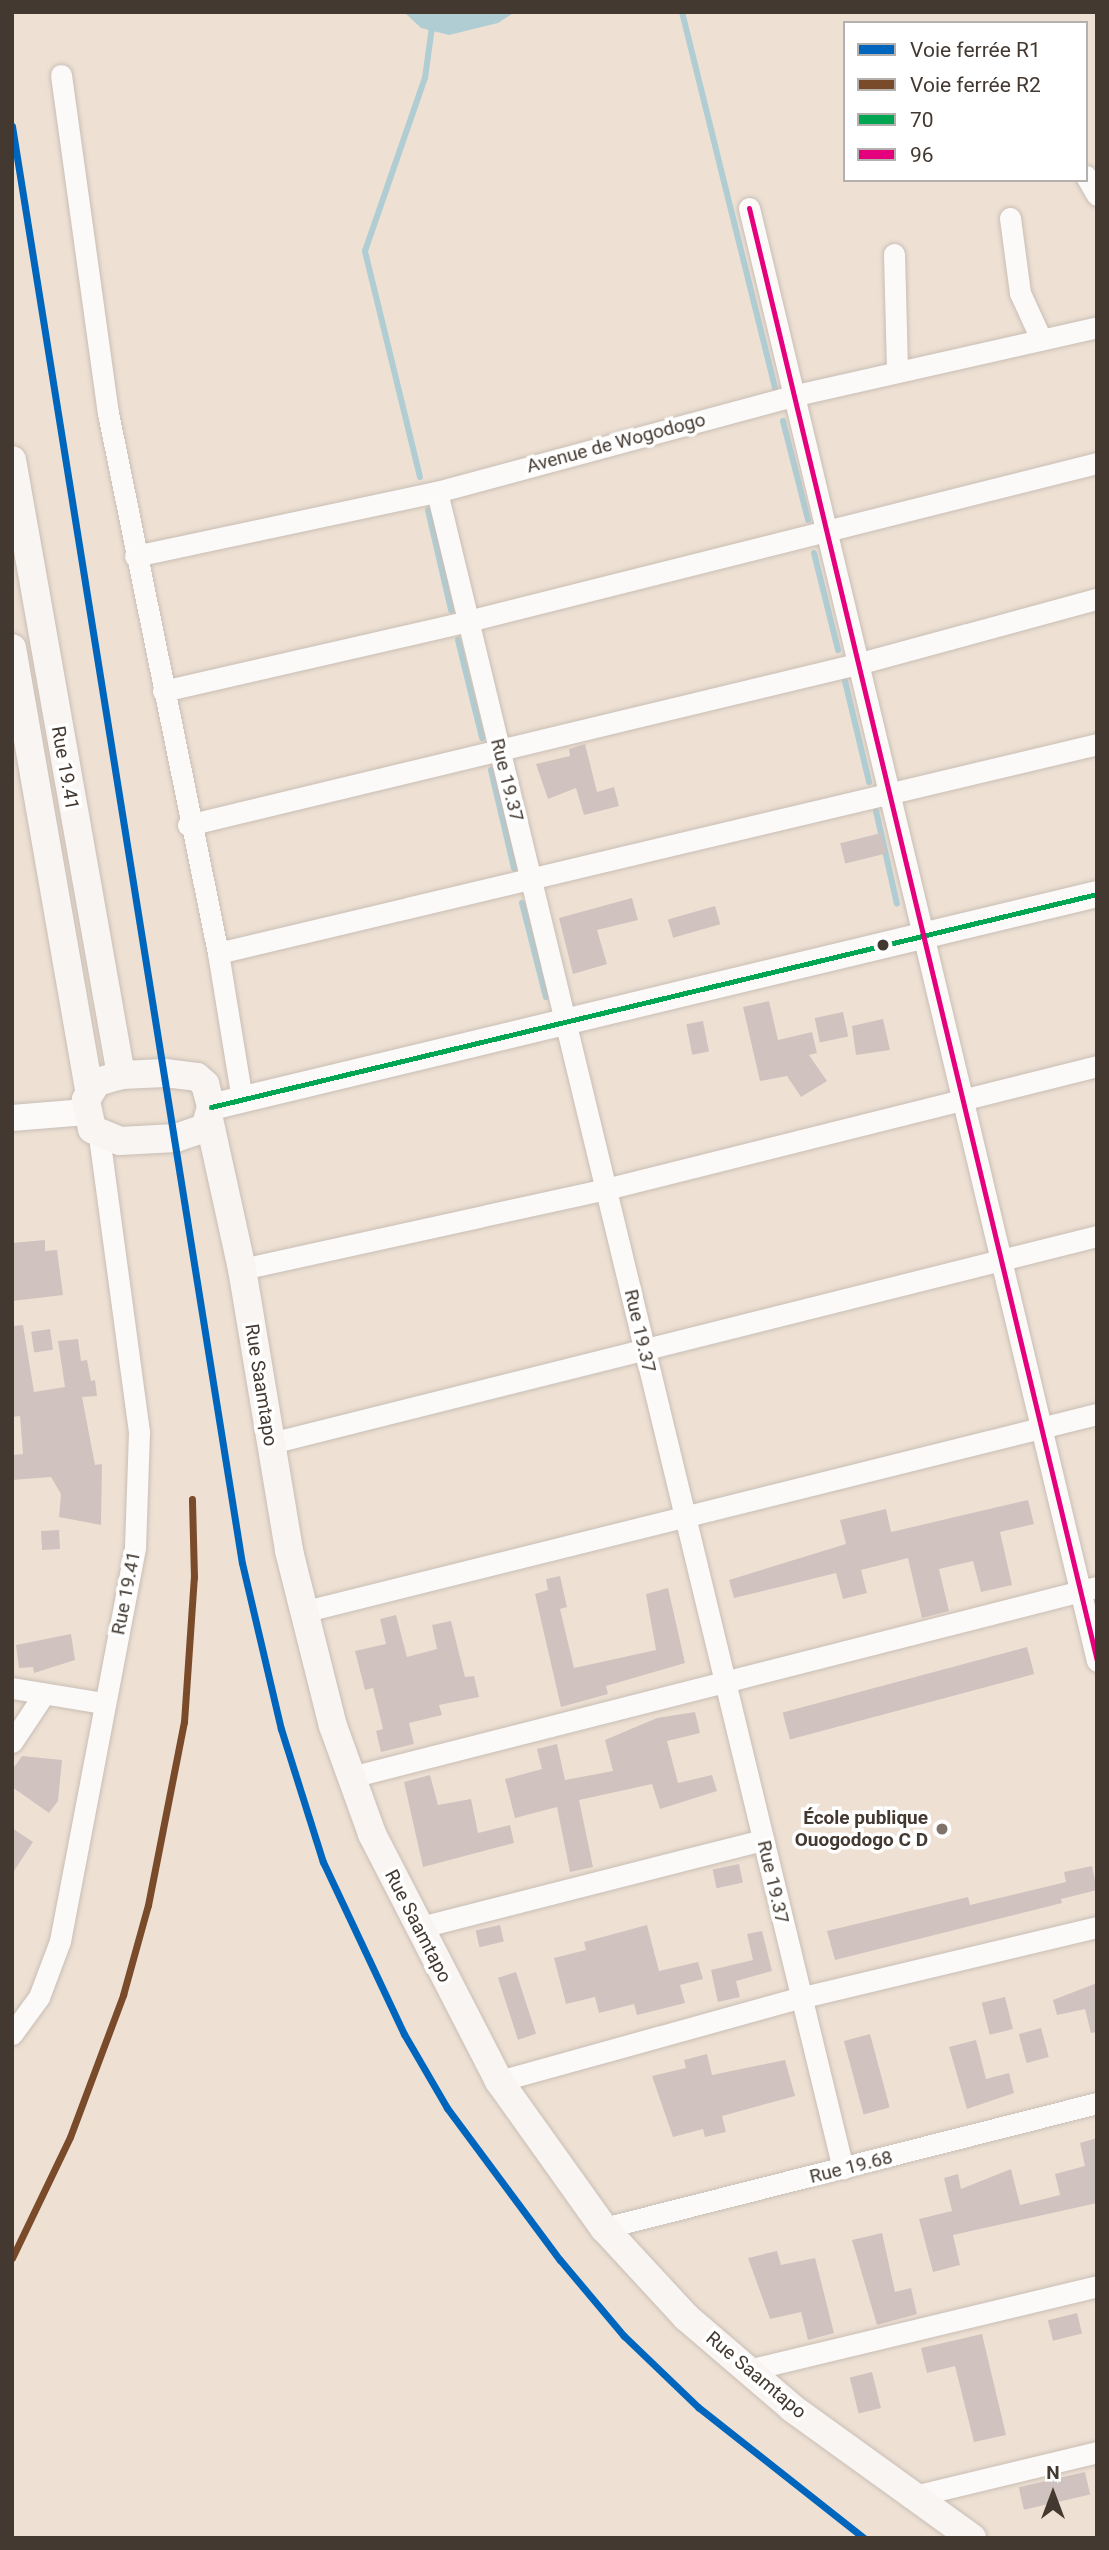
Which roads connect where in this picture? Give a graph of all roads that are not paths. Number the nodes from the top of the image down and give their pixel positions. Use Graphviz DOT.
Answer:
graph roads {
  1 [pos="61,75"];
  2 [pos="1088,179"];
  3 [pos="1097,195"];
  4 [pos="750,208"];
  5 [pos="1010,218"];
  6 [pos="894,254"];
  7 [pos="1097,327"];
  8 [pos="1041,339"];
  9 [pos="897,372"];
  10 [pos="792,396"];
  11 [pos="12,460"];
  12 [pos="1097,463"];
  13 [pos="437,492"];
  14 [pos="825,530"];
  15 [pos="135,556"];
  16 [pos="21,573"];
  17 [pos="1097,599"];
  18 [pos="468,621"];
  19 [pos="12,649"];
  20 [pos="857,664"];
  21 [pos="163,691"];
  22 [pos="1097,744"];
  23 [pos="500,750"];
  24 [pos="888,794"];
  25 [pos="188,825"];
  26 [pos="531,879"];
  27 [pos="1097,894"];
  28 [pos="923,936"];
  29 [pos="218,953"];
  30 [pos="565,1021"];
  31 [pos="1097,1066"];
  32 [pos="121,1075"];
  33 [pos="960,1099"];
  34 [pos="242,1100"];
  35 [pos="92,1112"];
  36 [pos="210,1113"];
  37 [pos="12,1118"];
  38 [pos="606,1189"];
  39 [pos="1097,1236"];
  40 [pos="1001,1261"];
  41 [pos="242,1269"];
  42 [pos="644,1348"];
  43 [pos="1097,1414"];
  44 [pos="1041,1428"];
  45 [pos="271,1443"];
  46 [pos="685,1516"];
  47 [pos="1088,1589"];
  48 [pos="302,1612"];
  49 [pos="1097,1661"];
  50 [pos="724,1681"];
  51 [pos="13,1685"];
  52 [pos="44,1694"];
  53 [pos="104,1703"];
  54 [pos="12,1742"];
  55 [pos="351,1777"];
  56 [pos="763,1840"];
  57 [pos="1097,1927"];
  58 [pos="417,1928"];
  59 [pos="799,1998"];
  60 [pos="12,2034"];
  61 [pos="499,2081"];
  62 [pos="1097,2103"];
  63 [pos="842,2169"];
  64 [pos="604,2228"];
  65 [pos="1097,2286"];
  66 [pos="748,2370"];
  67 [pos="1097,2452"];
  68 [pos="910,2497"];
  69 [pos="972,2538"];
  1 -- 15 [label="street"];
  2 -- 3 [label="street"];
  4 -- 10 [label="street"];
  5 -- 8 [label="street"];
  6 -- 9 [label="street"];
  7 -- 8 [label="street, Avenue de Wogodogo"];
  8 -- 9 [label="street, Avenue de Wogodogo"];
  9 -- 10 [label="street, Avenue de Wogodogo"];
  10 -- 13 [label="street, Avenue de Wogodogo"];
  10 -- 14 [label="street"];
  11 -- 16 [label="main road, Rue 19.41"];
  12 -- 14 [label="street"];
  13 -- 15 [label="street, Avenue de Wogodogo"];
  13 -- 18 [label="street, Rue 19.37"];
  14 -- 18 [label="street"];
  14 -- 20 [label="street"];
  15 -- 21 [label="street"];
  16 -- 32 [label="main road, Rue 19.41"];
  17 -- 20 [label="street"];
  18 -- 21 [label="street"];
  18 -- 23 [label="street, Rue 19.37"];
  19 -- 35 [label="main road, Rue 19.41"];
  20 -- 23 [label="street"];
  20 -- 24 [label="street"];
  21 -- 25 [label="street"];
  22 -- 24 [label="street"];
  23 -- 25 [label="street"];
  23 -- 26 [label="street, Rue 19.37"];
  24 -- 26 [label="street"];
  24 -- 28 [label="street"];
  25 -- 29 [label="street"];
  26 -- 29 [label="street"];
  26 -- 30 [label="street, Rue 19.37"];
  27 -- 28 [label="street"];
  28 -- 30 [label="street"];
  28 -- 33 [label="street"];
  29 -- 34 [label="street"];
  30 -- 34 [label="street"];
  30 -- 38 [label="street, Rue 19.37"];
  31 -- 33 [label="street"];
  32 -- 35 [label="main road"];
  32 -- 36 [label="main road, Rue Saamtapo"];
  33 -- 38 [label="street"];
  33 -- 40 [label="street"];
  34 -- 36 [label="street"];
  35 -- 36 [label="main road"];
  35 -- 37 [label="street"];
  35 -- 53 [label="street, Rue 19.41"];
  36 -- 41 [label="main road, Rue Saamtapo"];
  38 -- 41 [label="street"];
  38 -- 42 [label="street, Rue 19.37"];
  39 -- 40 [label="street"];
  40 -- 42 [label="street"];
  40 -- 44 [label="street"];
  41 -- 45 [label="main road, Rue Saamtapo"];
  42 -- 45 [label="street"];
  42 -- 46 [label="street, Rue 19.37"];
  43 -- 44 [label="street"];
  44 -- 46 [label="street"];
  44 -- 47 [label="street"];
  45 -- 48 [label="main road, Rue Saamtapo"];
  46 -- 48 [label="street"];
  46 -- 50 [label="street, Rue 19.37"];
  47 -- 49 [label="street"];
  47 -- 50 [label="street"];
  48 -- 55 [label="main road, Rue Saamtapo"];
  50 -- 55 [label="street"];
  50 -- 56 [label="street, Rue 19.37"];
  51 -- 52 [label="street"];
  52 -- 53 [label="street"];
  52 -- 54 [label="street"];
  53 -- 60 [label="street, Rue 19.41"];
  55 -- 58 [label="main road, Rue Saamtapo"];
  56 -- 58 [label="street"];
  56 -- 59 [label="street, Rue 19.37"];
  57 -- 59 [label="street"];
  58 -- 61 [label="main road, Rue Saamtapo"];
  59 -- 61 [label="street"];
  59 -- 63 [label="street, Rue 19.37"];
  61 -- 64 [label="main road, Rue Saamtapo"];
  62 -- 63 [label="street, Rue 19.68"];
  63 -- 64 [label="street, Rue 19.68"];
  64 -- 66 [label="main road, Rue Saamtapo"];
  65 -- 66 [label="street"];
  66 -- 68 [label="main road, Rue Saamtapo"];
  67 -- 68 [label="street"];
  68 -- 69 [label="main road, Rue Saamtapo"];
}
